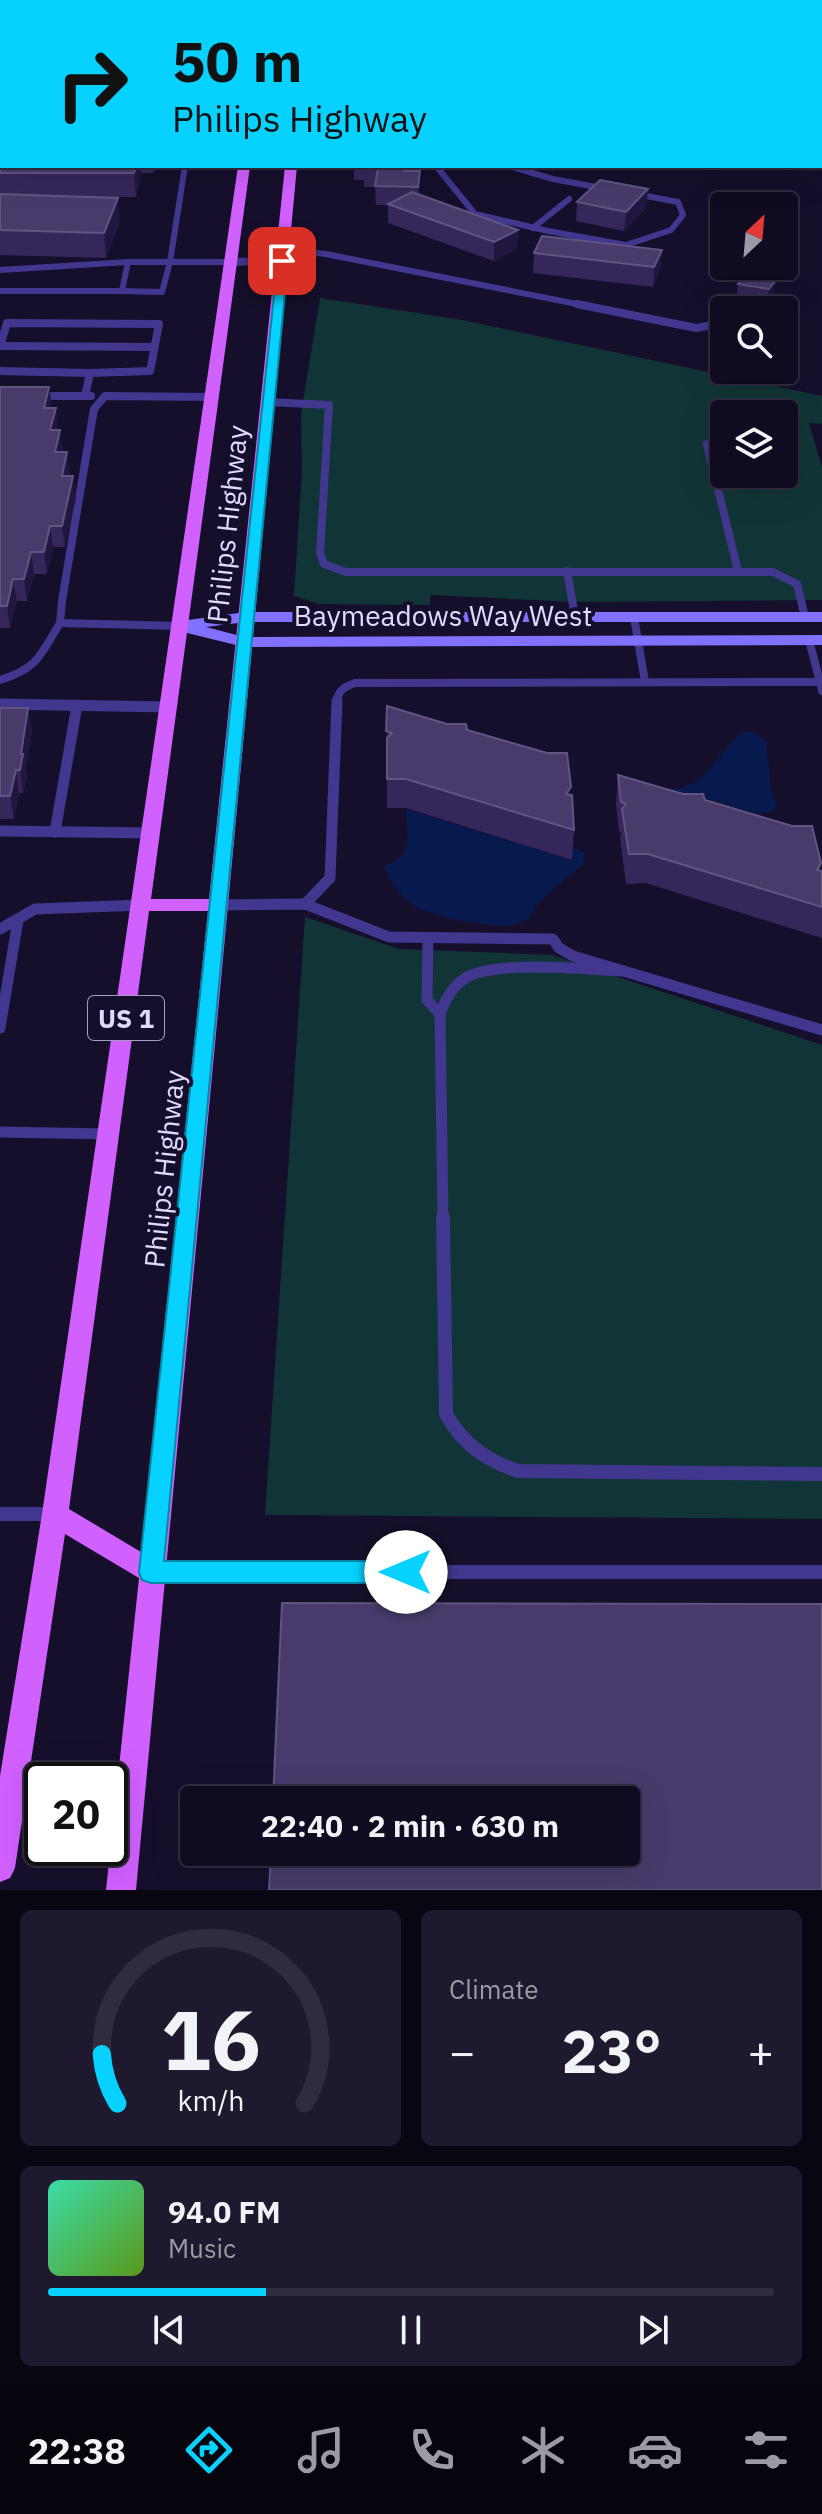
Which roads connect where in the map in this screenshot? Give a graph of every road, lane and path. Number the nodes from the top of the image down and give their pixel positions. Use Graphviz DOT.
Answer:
graph roads {
  1 [pos="185,168"];
  2 [pos="244,168"];
  3 [pos="291,168"];
  4 [pos="438,168"];
  5 [pos="515,168"];
  6 [pos="615,190"];
  7 [pos="631,193"];
  8 [pos="569,199"];
  9 [pos="533,228"];
  10 [pos="282,255"];
  11 [pos="128,262"];
  12 [pos="170,262"];
  13 [pos="231,262"];
  14 [pos="0,270"];
  15 [pos="0,291"];
  16 [pos="122,291"];
  17 [pos="710,325"];
  18 [pos="0,346"];
  19 [pos="154,347"];
  20 [pos="0,371"];
  21 [pos="90,373"];
  22 [pos="28,396"];
  23 [pos="85,396"];
  24 [pos="105,396"];
  25 [pos="213,397"];
  26 [pos="268,402"];
  27 [pos="707,444"];
  28 [pos="567,571"];
  29 [pos="738,571"];
  30 [pos="246,617"];
  31 [pos="575,617"];
  32 [pos="634,617"];
  33 [pos="813,617"];
  34 [pos="60,623"];
  35 [pos="181,626"];
  36 [pos="637,640"];
  37 [pos="815,640"];
  38 [pos="244,642"];
  39 [pos="0,680"];
  40 [pos="645,682"];
  41 [pos="821,686"];
  42 [pos="0,704"];
  43 [pos="77,705"];
  44 [pos="169,707"];
  45 [pos="0,831"];
  46 [pos="55,832"];
  47 [pos="152,833"];
  48 [pos="305,904"];
  49 [pos="142,905"];
  50 [pos="217,905"];
  51 [pos="18,920"];
  52 [pos="0,929"];
  53 [pos="428,938"];
  54 [pos="624,971"];
  55 [pos="440,1014"];
  56 [pos="0,1028"];
  57 [pos="822,1030"];
  58 [pos="0,1132"];
  59 [pos="109,1134"];
  60 [pos="822,1474"];
  61 [pos="0,1514"];
  62 [pos="55,1514"];
  63 [pos="151,1572"];
  64 [pos="822,1572"];
  65 [pos="0,1868"];
  66 [pos="121,1890"];
  1 -- 12 [label="lane"];
  2 -- 13 [label="main road, Philips Highway / US 1"];
  3 -- 10 [label="main road, Philips Highway / US 1"];
  4 -- 9 [label="lane"];
  5 -- 6 [label="lane"];
  7 -- 9 [label="lane"];
  8 -- 9 [label="lane"];
  10 -- 13 [label="street"];
  10 -- 17 [label="lane"];
  10 -- 26 [label="main road, Philips Highway / US 1"];
  11 -- 12 [label="lane"];
  11 -- 14 [label="lane"];
  11 -- 16 [label="lane"];
  12 -- 13 [label="lane"];
  12 -- 16 [label="lane"];
  13 -- 25 [label="main road, Philips Highway / US 1"];
  15 -- 16 [label="lane"];
  18 -- 19 [label="lane"];
  18 -- 19 [label="lane"];
  19 -- 21 [label="lane"];
  20 -- 21 [label="lane"];
  21 -- 23 [label="lane"];
  22 -- 23 [label="lane"];
  23 -- 24 [label="lane"];
  24 -- 25 [label="lane"];
  24 -- 34 [label="lane"];
  25 -- 35 [label="main road, Philips Highway / US 1"];
  26 -- 28 [label="lane"];
  26 -- 30 [label="main road, Philips Highway / US 1"];
  27 -- 29 [label="lane"];
  28 -- 29 [label="lane"];
  28 -- 31 [label="lane"];
  29 -- 33 [label="lane"];
  30 -- 31 [label="street, Baymeadows Way West"];
  30 -- 35 [label="street, Baymeadows Way West"];
  30 -- 38 [label="main road, Philips Highway / US 1"];
  31 -- 32 [label="street, Baymeadows Way West"];
  32 -- 33 [label="street, Baymeadows Way West"];
  32 -- 36 [label="lane"];
  34 -- 35 [label="lane"];
  34 -- 39 [label="lane"];
  35 -- 38 [label="street, Baymeadows Way West"];
  35 -- 44 [label="main road, Philips Highway / US 1"];
  36 -- 37 [label="street, Baymeadows Way West"];
  36 -- 38 [label="street, Baymeadows Way West"];
  36 -- 40 [label="lane"];
  37 -- 41 [label="lane"];
  38 -- 50 [label="main road, Philips Highway / US 1"];
  40 -- 41 [label="lane"];
  40 -- 48 [label="lane"];
  42 -- 43 [label="lane"];
  43 -- 44 [label="lane"];
  43 -- 46 [label="lane"];
  44 -- 47 [label="main road, Philips Highway / US 1"];
  45 -- 46 [label="lane"];
  46 -- 47 [label="lane"];
  47 -- 49 [label="main road, Philips Highway / US 1"];
  48 -- 50 [label="lane"];
  48 -- 53 [label="lane"];
  49 -- 50 [label="main road"];
  49 -- 51 [label="lane"];
  49 -- 59 [label="main road, Philips Highway / US 1"];
  50 -- 63 [label="main road, Philips Highway / US 1"];
  51 -- 52 [label="lane"];
  51 -- 56 [label="lane"];
  53 -- 54 [label="lane"];
  53 -- 55 [label="lane"];
  54 -- 55 [label="lane"];
  54 -- 57 [label="lane"];
  55 -- 60 [label="lane"];
  58 -- 59 [label="lane"];
  59 -- 62 [label="main road, Philips Highway / US 1"];
  61 -- 62 [label="lane"];
  62 -- 63 [label="main road"];
  62 -- 65 [label="main road, Philips Highway / US 1"];
  63 -- 64 [label="lane"];
  63 -- 66 [label="main road, Philips Highway / US 1"];
}
